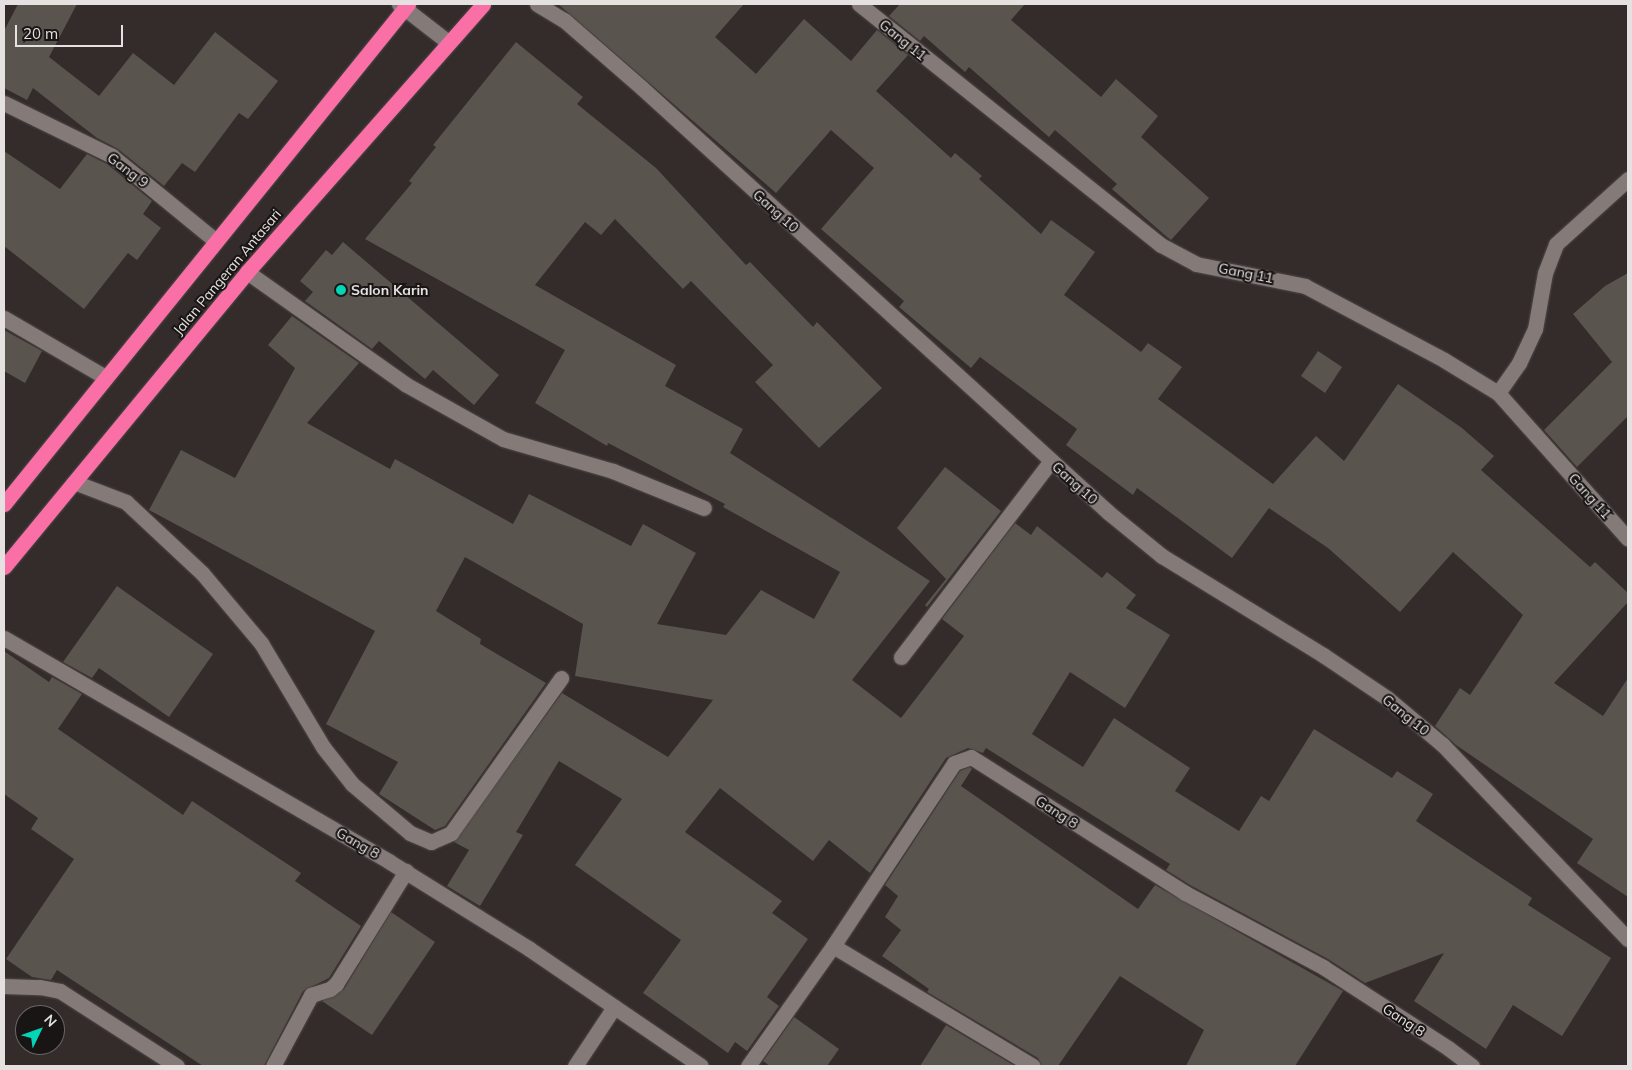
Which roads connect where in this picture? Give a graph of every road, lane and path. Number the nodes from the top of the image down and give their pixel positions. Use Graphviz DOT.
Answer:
graph roads {
  1 [pos="482,4"];
  2 [pos="537,4"];
  3 [pos="859,4"];
  4 [pos="404,5"];
  5 [pos="448,42"];
  6 [pos="4,103"];
  7 [pos="1628,179"];
  8 [pos="216,241"];
  9 [pos="247,272"];
  10 [pos="4,318"];
  11 [pos="105,377"];
  12 [pos="1498,393"];
  13 [pos="1051,461"];
  14 [pos="74,482"];
  15 [pos="4,504"];
  16 [pos="704,508"];
  17 [pos="1628,539"];
  18 [pos="4,568"];
  19 [pos="4,638"];
  20 [pos="901,657"];
  21 [pos="561,678"];
  22 [pos="406,871"];
  23 [pos="1628,939"];
  24 [pos="833,946"];
  25 [pos="4,986"];
  26 [pos="614,1007"];
  27 [pos="177,1066"];
  28 [pos="273,1066"];
  29 [pos="575,1066"];
  30 [pos="701,1066"];
  31 [pos="748,1066"];
  32 [pos="1033,1066"];
  33 [pos="1472,1066"];
  1 -- 5 [label="highway, Jalan Pangeran Antasari"];
  2 -- 13 [label="street, Gang 10"];
  3 -- 12 [label="street, Gang 11"];
  4 -- 5 [label="street"];
  4 -- 8 [label="highway, Jalan Pangeran Antasari"];
  5 -- 9 [label="highway, Jalan Pangeran Antasari"];
  6 -- 8 [label="street, Gang 9"];
  7 -- 12 [label="street"];
  8 -- 11 [label="highway, Jalan Pangeran Antasari"];
  9 -- 14 [label="highway, Jalan Pangeran Antasari"];
  9 -- 16 [label="street"];
  10 -- 11 [label="street"];
  11 -- 15 [label="highway, Jalan Pangeran Antasari"];
  12 -- 17 [label="street, Gang 11"];
  13 -- 20 [label="street"];
  13 -- 23 [label="street, Gang 10"];
  14 -- 18 [label="highway, Jalan Pangeran Antasari"];
  14 -- 21 [label="street"];
  19 -- 22 [label="street, Gang 8"];
  22 -- 26 [label="street, Gang 8"];
  22 -- 28 [label="street"];
  24 -- 31 [label="street, Gang 8"];
  24 -- 32 [label="street"];
  24 -- 33 [label="street, Gang 8"];
  25 -- 27 [label="street"];
  26 -- 29 [label="street"];
  26 -- 30 [label="street, Gang 8"];
}
